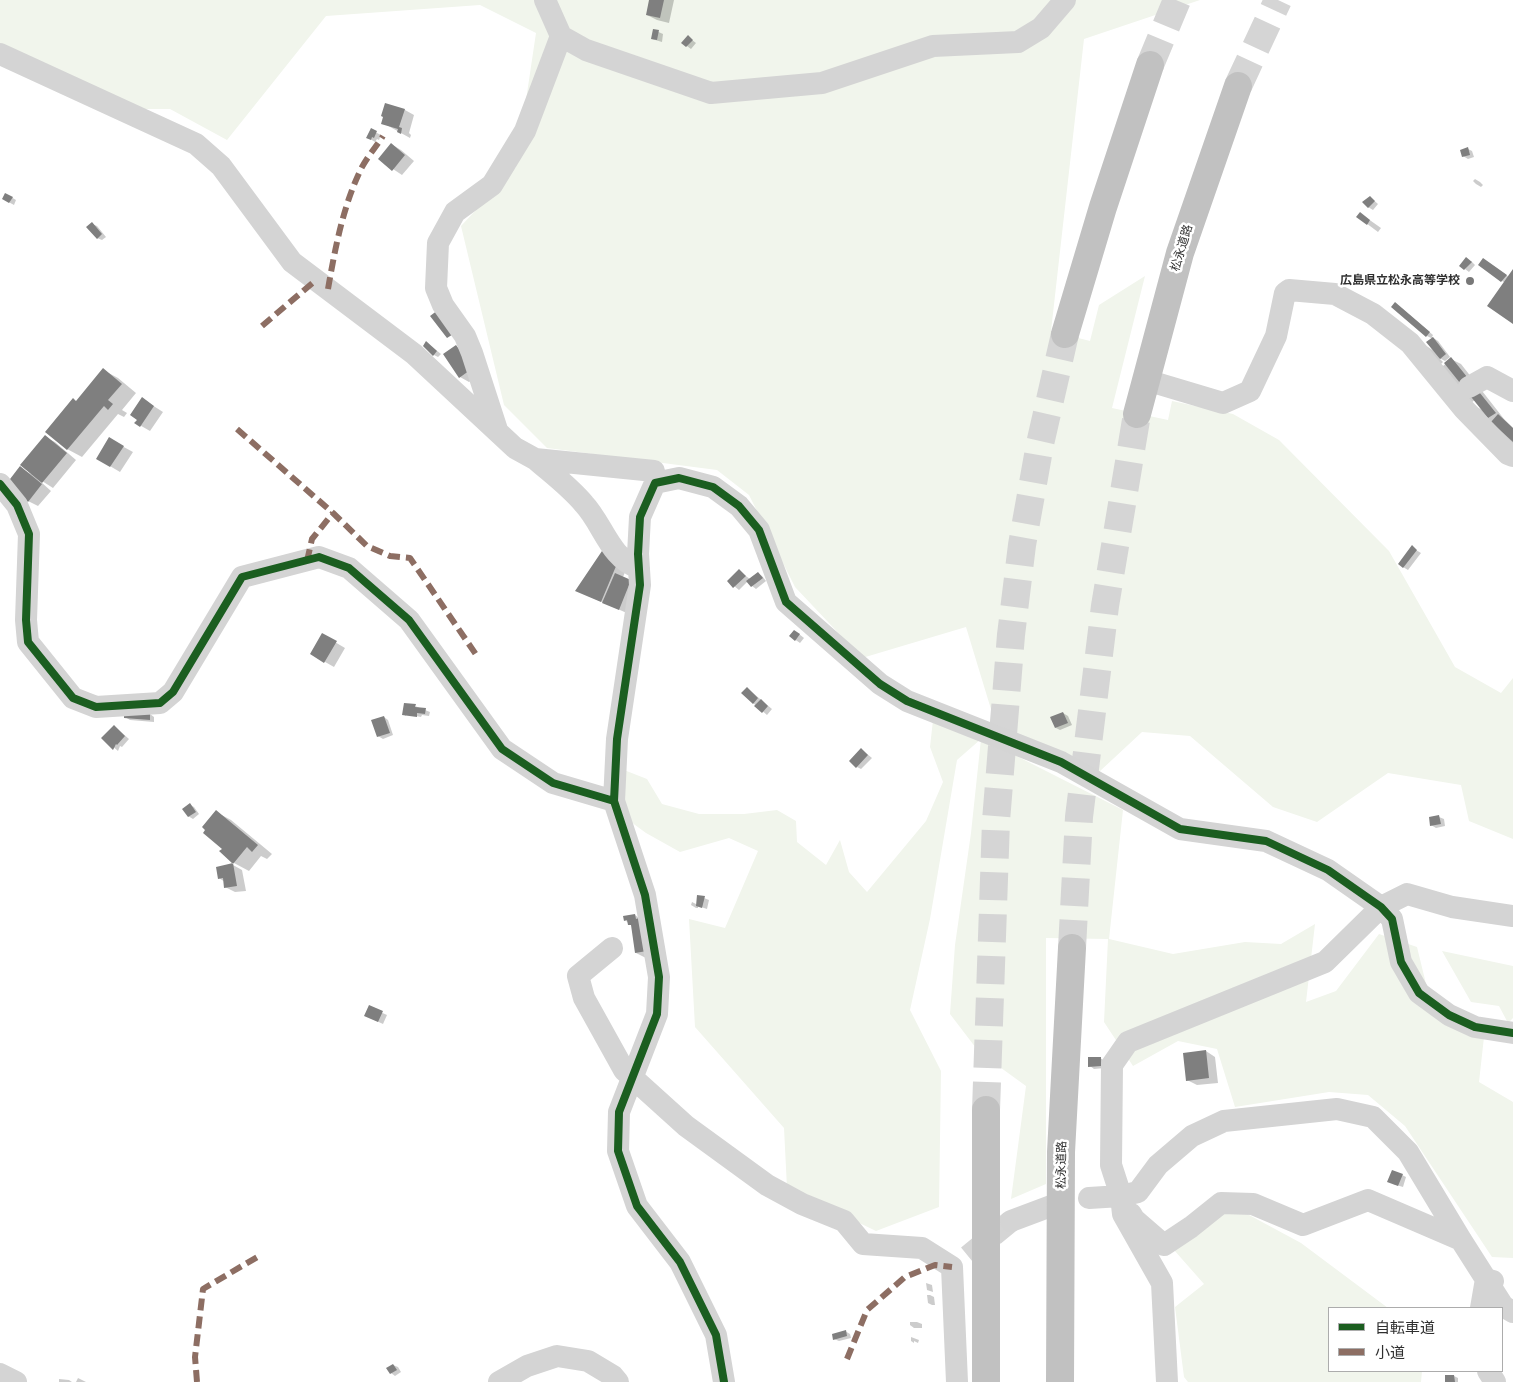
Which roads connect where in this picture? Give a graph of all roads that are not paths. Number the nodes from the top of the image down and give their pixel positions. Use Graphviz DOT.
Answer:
graph roads {
  1 [pos="545,0"];
  2 [pos="1065,0"];
  3 [pos="561,36"];
  4 [pos="0,54"];
  5 [pos="1150,65"];
  6 [pos="1238,86"];
  7 [pos="1065,334"];
  8 [pos="1146,380"];
  9 [pos="1469,387"];
  10 [pos="1513,391"];
  11 [pos="1137,414"];
  12 [pos="497,431"];
  13 [pos="1513,456"];
  14 [pos="535,459"];
  15 [pos="654,483"];
  16 [pos="0,484"];
  17 [pos="639,568"];
  18 [pos="614,801"];
  19 [pos="1381,907"];
  20 [pos="1513,916"];
  21 [pos="612,948"];
  22 [pos="1072,948"];
  23 [pos="1513,1033"];
  24 [pos="632,1076"];
  25 [pos="986,1110"];
  26 [pos="1120,1196"];
  27 [pos="1089,1198"];
  28 [pos="1051,1206"];
  29 [pos="1011,1221"];
  30 [pos="1461,1240"];
  31 [pos="1486,1280"];
  32 [pos="1513,1295"];
  33 [pos="1480,1307"];
  34 [pos="1513,1312"];
  35 [pos="0,1374"];
  36 [pos="16,1382"];
  37 [pos="499,1382"];
  38 [pos="618,1382"];
  39 [pos="724,1382"];
  40 [pos="957,1382"];
  41 [pos="986,1382"];
  42 [pos="1060,1382"];
  43 [pos="1167,1382"];
  1 -- 3 [label="street"];
  2 -- 3 [label="street"];
  3 -- 12 [label="street"];
  4 -- 12 [label="street"];
  5 -- 7 [label="highway"];
  6 -- 8 [label="highway, 松永道路"];
  8 -- 11 [label="highway, 松永道路"];
  8 -- 13 [label="street"];
  9 -- 10 [label="street"];
  12 -- 14 [label="street"];
  14 -- 15 [label="street"];
  14 -- 17 [label="street"];
  15 -- 17 [label="street"];
  15 -- 19 [label="street"];
  16 -- 18 [label="street"];
  17 -- 18 [label="street"];
  18 -- 24 [label="street"];
  19 -- 20 [label="street"];
  19 -- 23 [label="street"];
  19 -- 26 [label="street"];
  21 -- 24 [label="street"];
  22 -- 42 [label="highway, 松永道路"];
  24 -- 39 [label="street"];
  24 -- 40 [label="street"];
  25 -- 41 [label="highway"];
  26 -- 27 [label="street"];
  26 -- 30 [label="street"];
  26 -- 30 [label="street"];
  26 -- 43 [label="street"];
  28 -- 29 [label="street"];
  30 -- 31 [label="street"];
  31 -- 32 [label="street"];
  31 -- 33 [label="street"];
  31 -- 34 [label="street"];
  35 -- 36 [label="street"];
  37 -- 38 [label="street"];
}
